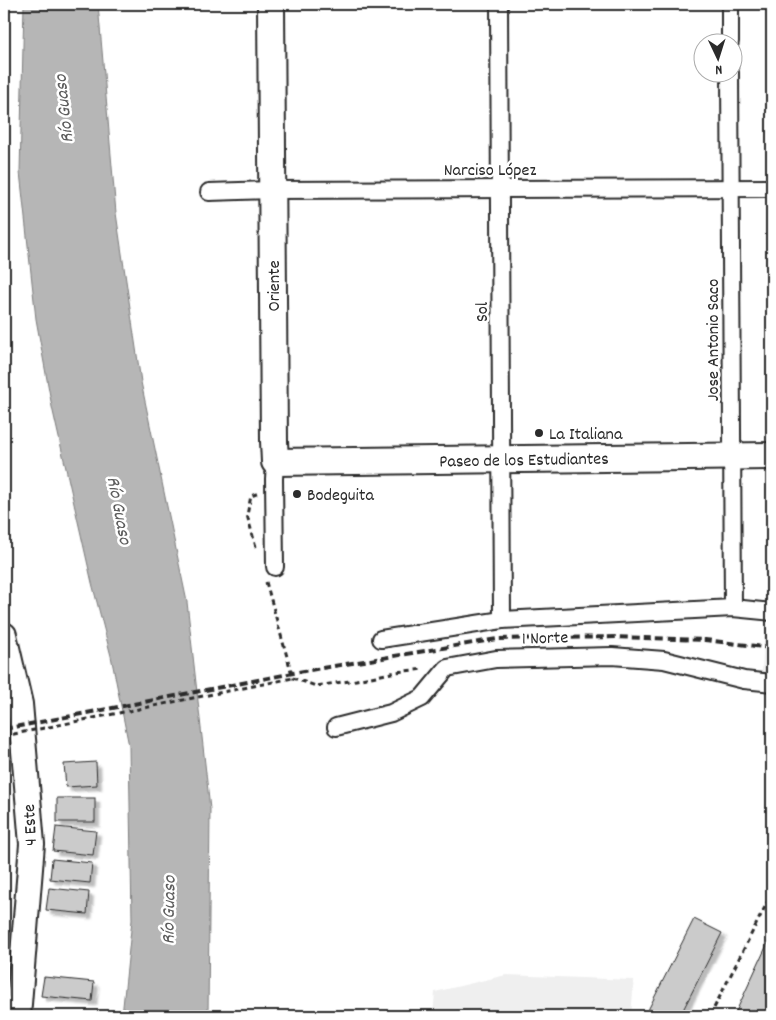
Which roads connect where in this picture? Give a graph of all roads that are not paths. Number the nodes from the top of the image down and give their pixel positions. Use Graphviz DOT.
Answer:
graph roads {
  1 [pos="272,4"];
  2 [pos="500,4"];
  3 [pos="730,4"];
  4 [pos="730,32"];
  5 [pos="730,82"];
  6 [pos="731,188"];
  7 [pos="772,188"];
  8 [pos="500,189"];
  9 [pos="272,190"];
  10 [pos="208,192"];
  11 [pos="772,456"];
  12 [pos="733,457"];
  13 [pos="501,459"];
  14 [pos="275,462"];
  15 [pos="275,567"];
  16 [pos="733,608"];
  17 [pos="772,612"];
  18 [pos="502,620"];
  19 [pos="4,635"];
  20 [pos="381,639"];
  21 [pos="772,683"];
  22 [pos="336,727"];
  23 [pos="18,1016"];
  1 -- 9 [label="main road, Oriente"];
  2 -- 8 [label="street, Sol"];
  3 -- 4 [label="street"];
  5 -- 6 [label="street, Jose Antonio Saco"];
  6 -- 7 [label="street, Narciso López"];
  6 -- 8 [label="street, Narciso López"];
  6 -- 12 [label="street, Jose Antonio Saco"];
  8 -- 9 [label="street, Narciso López"];
  8 -- 13 [label="street, Sol"];
  9 -- 10 [label="street, Narciso López"];
  9 -- 14 [label="main road, Oriente"];
  11 -- 12 [label="main road, Paseo de los Estudiantes"];
  12 -- 13 [label="main road, Paseo de los Estudiantes"];
  12 -- 16 [label="street, Jose Antonio Saco"];
  13 -- 14 [label="main road, Paseo de los Estudiantes"];
  13 -- 18 [label="street, Sol"];
  14 -- 15 [label="street, Oriente"];
  16 -- 17 [label="street, 1 Norte"];
  16 -- 18 [label="street, 1 Norte"];
  18 -- 20 [label="street, 1 Norte"];
  19 -- 23 [label="main road, 4 Este"];
  21 -- 22 [label="street, 1 Norte"];
}
